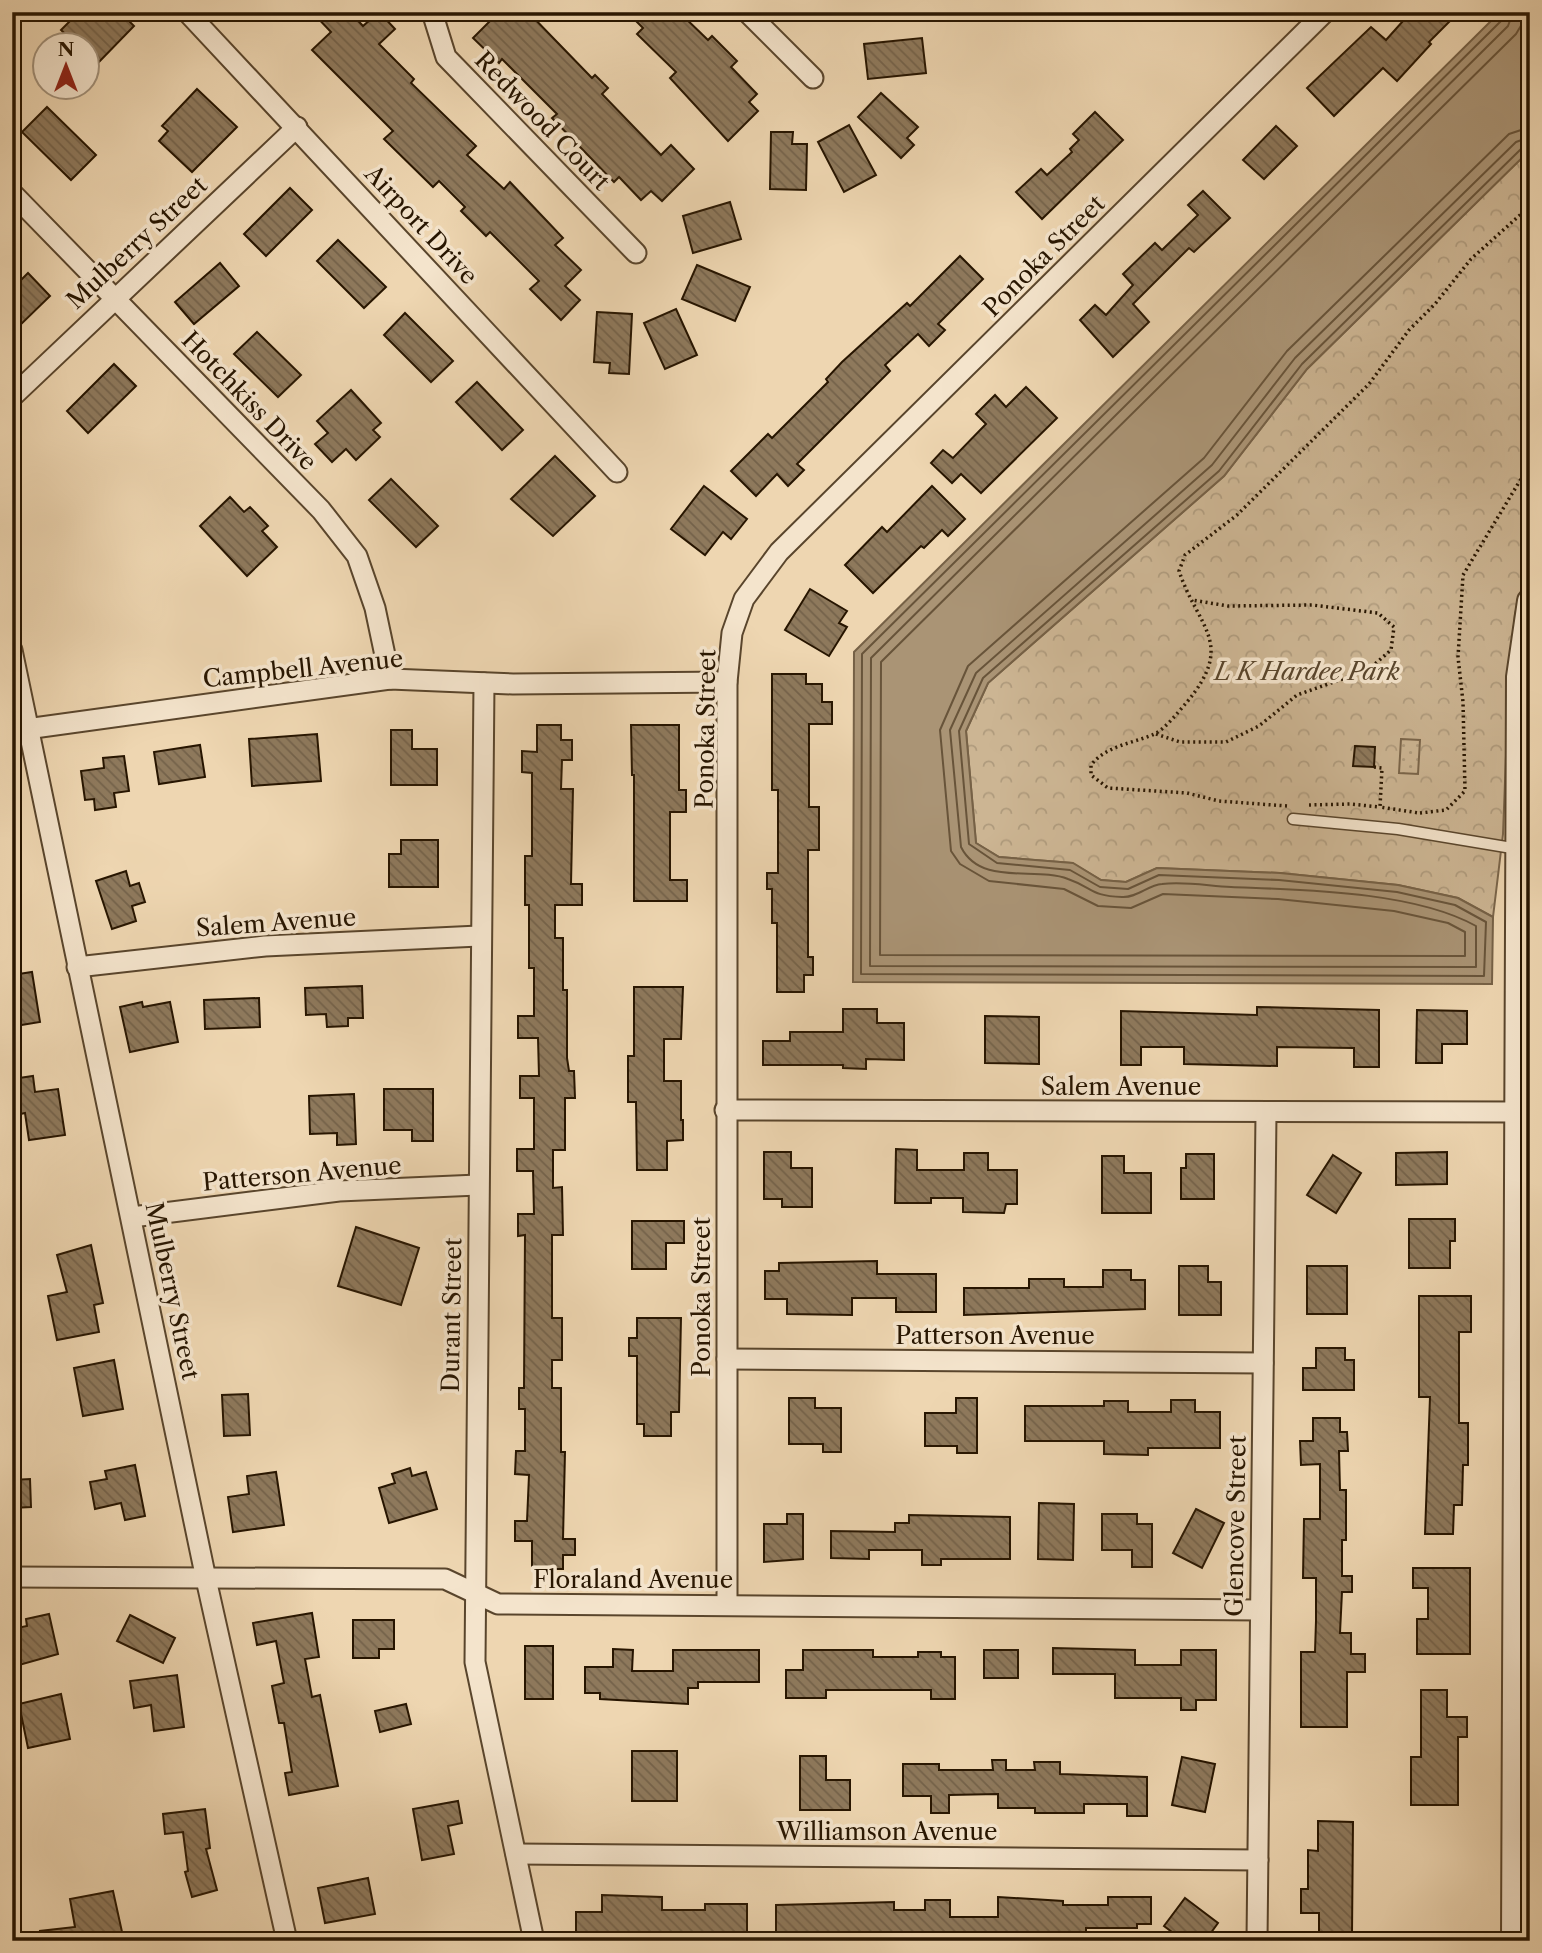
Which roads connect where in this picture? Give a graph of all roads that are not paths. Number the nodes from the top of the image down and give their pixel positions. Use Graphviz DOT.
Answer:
graph roads {
  1 [pos="187,12"];
  2 [pos="432,12"];
  3 [pos="747,12"];
  4 [pos="1325,12"];
  5 [pos="813,78"];
  6 [pos="297,127"];
  7 [pos="12,193"];
  8 [pos="636,253"];
  9 [pos="115,297"];
  10 [pos="12,397"];
  11 [pos="617,472"];
  12 [pos="1530,601"];
  13 [pos="12,650"];
  14 [pos="390,679"];
  15 [pos="727,682"];
  16 [pos="484,683"];
  17 [pos="20,729"];
  18 [pos="1293,820"];
  19 [pos="1518,849"];
  20 [pos="479,936"];
  21 [pos="77,967"];
  22 [pos="725,1110"];
  23 [pos="1517,1112"];
  24 [pos="1266,1113"];
  25 [pos="478,1185"];
  26 [pos="132,1217"];
  27 [pos="727,1359"];
  28 [pos="1263,1363"];
  29 [pos="1522,1507"];
  30 [pos="12,1577"];
  31 [pos="206,1579"];
  32 [pos="474,1593"];
  33 [pos="727,1605"];
  34 [pos="1259,1609"];
  35 [pos="516,1854"];
  36 [pos="1258,1860"];
  37 [pos="287,1941"];
  38 [pos="534,1941"];
  39 [pos="1257,1941"];
  40 [pos="1514,1941"];
  1 -- 6 [label="street, Airport Drive"];
  2 -- 8 [label="street, Redwood Court"];
  3 -- 5 [label="street"];
  4 -- 15 [label="street, Ponoka Street"];
  6 -- 9 [label="street, Mulberry Street"];
  6 -- 11 [label="street, Airport Drive"];
  7 -- 9 [label="street, Hotchkiss Drive"];
  9 -- 10 [label="street, Mulberry Street"];
  9 -- 14 [label="street, Hotchkiss Drive"];
  12 -- 19 [label="street"];
  13 -- 17 [label="street, Mulberry Street"];
  14 -- 16 [label="street, Campbell Avenue"];
  14 -- 17 [label="street, Campbell Avenue"];
  15 -- 16 [label="street, Campbell Avenue"];
  15 -- 22 [label="street, Ponoka Street"];
  16 -- 20 [label="street, Durant Street"];
  17 -- 21 [label="street, Mulberry Street"];
  18 -- 19 [label="lane"];
  19 -- 23 [label="street"];
  20 -- 21 [label="street, Salem Avenue"];
  20 -- 25 [label="street, Durant Street"];
  21 -- 26 [label="street, Mulberry Street"];
  22 -- 24 [label="street, Salem Avenue"];
  22 -- 27 [label="street, Ponoka Street"];
  23 -- 24 [label="street, Salem Avenue"];
  23 -- 29 [label="street"];
  24 -- 28 [label="street, Glencove Street"];
  25 -- 26 [label="street, Patterson Avenue"];
  25 -- 32 [label="street, Durant Street"];
  26 -- 31 [label="street, Mulberry Street"];
  27 -- 28 [label="street, Patterson Avenue"];
  27 -- 33 [label="street, Ponoka Street"];
  28 -- 34 [label="street, Glencove Street"];
  29 -- 40 [label="street"];
  30 -- 31 [label="street, Floraland Avenue"];
  31 -- 32 [label="street, Floraland Avenue"];
  31 -- 37 [label="street, Mulberry Street"];
  32 -- 33 [label="street, Floraland Avenue"];
  32 -- 35 [label="street, Durant Street"];
  33 -- 34 [label="street, Floraland Avenue"];
  34 -- 36 [label="street, Glencove Street"];
  35 -- 36 [label="street, Williamson Avenue"];
  35 -- 38 [label="street, Durant Street"];
  36 -- 39 [label="street, Glencove Street"];
}
